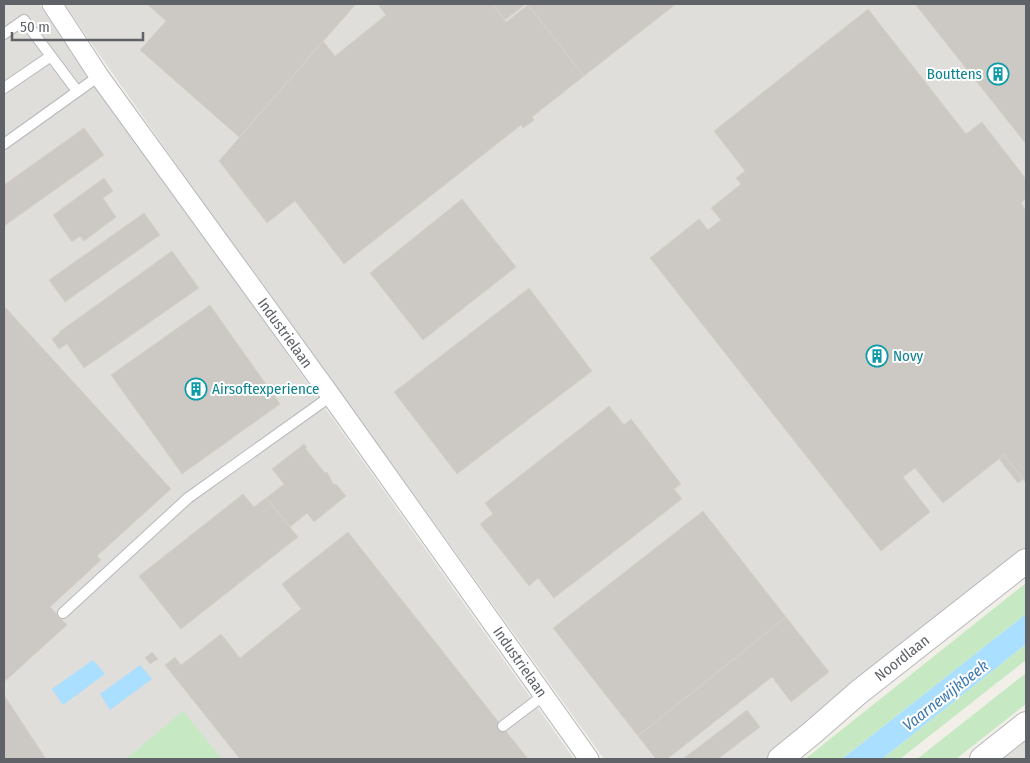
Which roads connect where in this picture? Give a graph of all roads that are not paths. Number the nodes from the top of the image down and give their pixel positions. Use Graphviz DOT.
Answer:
graph roads {
  1 [pos="52,4"];
  2 [pos="4,34"];
  3 [pos="50,56"];
  4 [pos="99,76"];
  5 [pos="4,88"];
  6 [pos="77,91"];
  7 [pos="4,144"];
  8 [pos="331,396"];
  9 [pos="1026,561"];
  10 [pos="63,613"];
  11 [pos="544,695"];
  12 [pos="1026,724"];
  13 [pos="503,726"];
  14 [pos="589,759"];
  15 [pos="780,759"];
  16 [pos="982,759"];
  1 -- 4 [label="street, Industrielaan"];
  2 -- 3 [label="lane"];
  3 -- 5 [label="lane"];
  3 -- 6 [label="lane"];
  4 -- 6 [label="lane"];
  4 -- 8 [label="street, Industrielaan"];
  6 -- 7 [label="lane"];
  8 -- 10 [label="lane"];
  8 -- 11 [label="street, Industrielaan"];
  9 -- 15 [label="street, Noordlaan"];
  11 -- 13 [label="lane"];
  11 -- 14 [label="street, Industrielaan"];
  12 -- 16 [label="street"];
}
